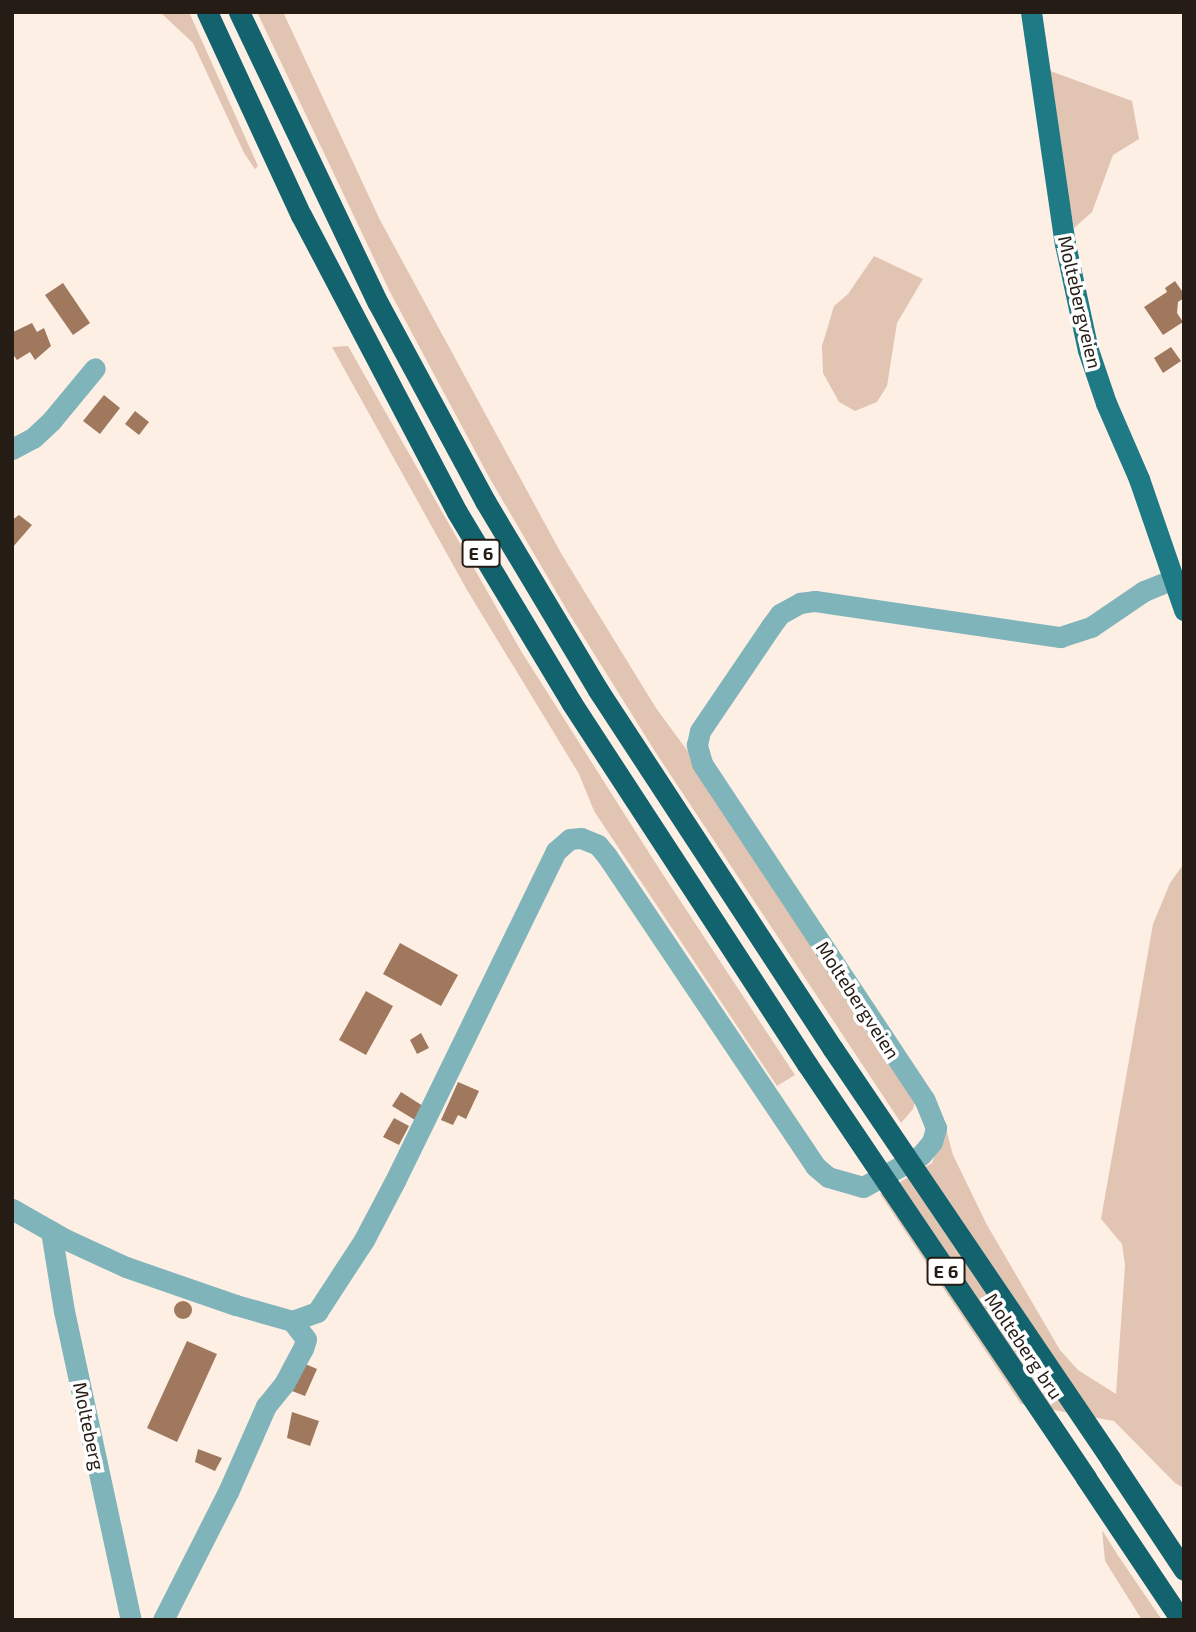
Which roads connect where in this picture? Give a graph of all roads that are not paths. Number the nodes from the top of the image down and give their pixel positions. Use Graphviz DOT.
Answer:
graph roads {
  1 [pos="207,12"];
  2 [pos="239,12"];
  3 [pos="1031,12"];
  4 [pos="95,368"];
  5 [pos="12,449"];
  6 [pos="1173,579"];
  7 [pos="1183,603"];
  8 [pos="12,1209"];
  9 [pos="51,1231"];
  10 [pos="317,1311"];
  11 [pos="292,1321"];
  12 [pos="306,1339"];
  13 [pos="1184,1570"];
  14 [pos="131,1620"];
  15 [pos="163,1620"];
  16 [pos="1181,1620"];
  1 -- 16 [label="highway, Molteberg bru / E 6, bridge"];
  2 -- 13 [label="highway, Molteberg bru / E 6, bridge"];
  3 -- 6 [label="main road, Moltebergveien"];
  4 -- 5 [label="street"];
  6 -- 7 [label="main road, Moltebergveien"];
  6 -- 10 [label="street, Moltebergveien"];
  8 -- 9 [label="street"];
  9 -- 11 [label="street"];
  9 -- 14 [label="street, Molteberg"];
  10 -- 11 [label="street"];
  10 -- 12 [label="street"];
  11 -- 12 [label="street"];
  12 -- 15 [label="street"];
}
